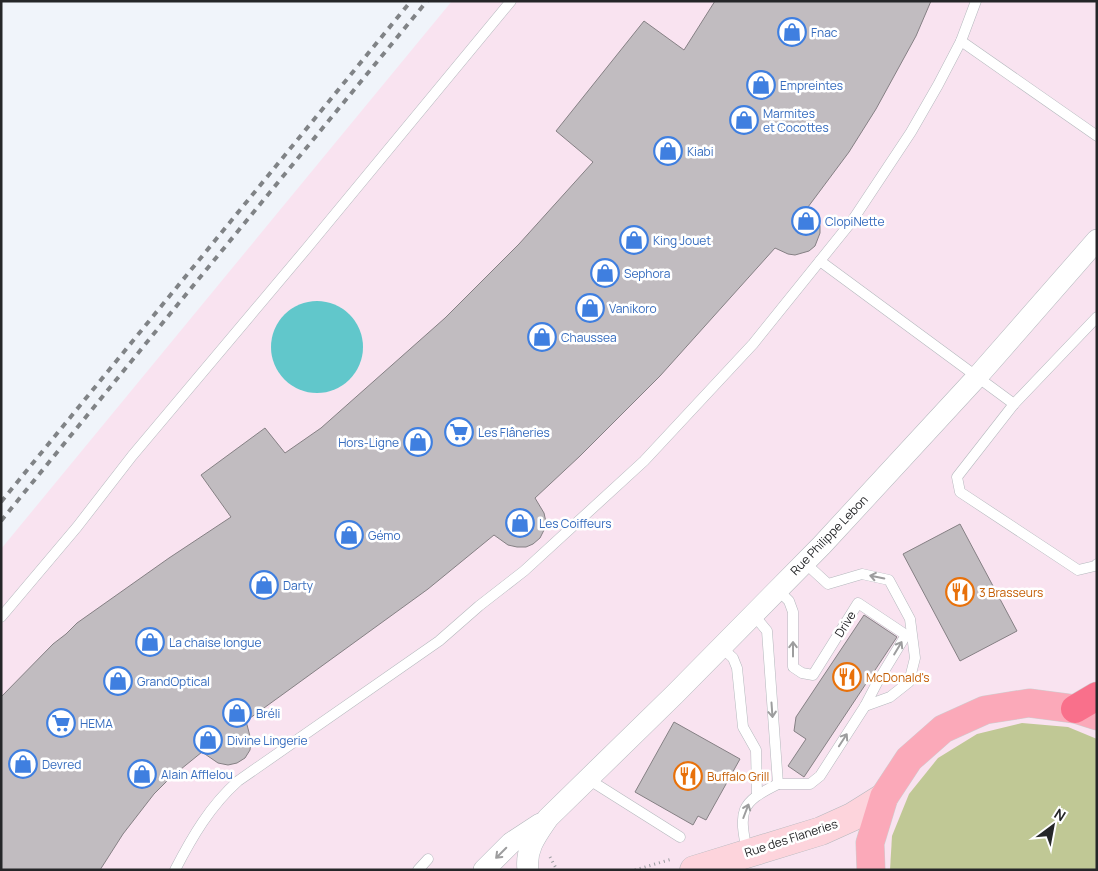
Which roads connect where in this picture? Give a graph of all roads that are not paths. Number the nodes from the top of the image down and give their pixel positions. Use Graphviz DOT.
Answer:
graph roads {
  1 [pos="512,1"];
  2 [pos="976,1"];
  3 [pos="961,41"];
  4 [pos="1097,136"];
  5 [pos="1097,240"];
  6 [pos="820,262"];
  7 [pos="1097,317"];
  8 [pos="977,377"];
  9 [pos="1014,404"];
  10 [pos="804,562"];
  11 [pos="1097,564"];
  12 [pos="777,589"];
  13 [pos="754,614"];
  14 [pos="1,618"];
  15 [pos="721,647"];
  16 [pos="866,706"];
  17 [pos="1089,707"];
  18 [pos="588,780"];
  19 [pos="778,784"];
  20 [pos="757,794"];
  21 [pos="884,797"];
  22 [pos="548,818"];
  23 [pos="680,838"];
  24 [pos="747,852"];
  25 [pos="428,859"];
  26 [pos="175,870"];
  27 [pos="418,870"];
  28 [pos="484,870"];
  29 [pos="528,870"];
  30 [pos="694,870"];
  31 [pos="870,870"];
  1 -- 14 [label="lane"];
  2 -- 3 [label="lane"];
  3 -- 4 [label="lane"];
  3 -- 6 [label="lane"];
  5 -- 8 [label="street, Rue Philippe Lebon"];
  6 -- 8 [label="lane"];
  6 -- 26 [label="lane"];
  7 -- 9 [label="lane"];
  8 -- 9 [label="lane"];
  8 -- 10 [label="street, Rue Philippe Lebon"];
  9 -- 11 [label="lane"];
  10 -- 12 [label="street, Rue Philippe Lebon"];
  16 -- 10 [label="lane, one-way"];
  12 -- 13 [label="street, Rue Philippe Lebon"];
  16 -- 12 [label="lane, Drive, one-way"];
  13 -- 15 [label="street, Rue Philippe Lebon"];
  13 -- 19 [label="lane, one-way"];
  15 -- 18 [label="street, Rue Philippe Lebon"];
  15 -- 20 [label="lane"];
  19 -- 16 [label="lane, one-way"];
  17 -- 21 [label="main road"];
  18 -- 22 [label="street, Rue Philippe Lebon"];
  18 -- 23 [label="lane"];
  19 -- 20 [label="lane"];
  24 -- 20 [label="lane, one-way"];
  21 -- 24 [label="street, Rue des Flaneries"];
  21 -- 31 [label="main road"];
  22 -- 28 [label="street, Rue Philippe Lebon, one-way"];
  22 -- 29 [label="street, Rue Philippe Lebon"];
  24 -- 30 [label="street, Rue des Flaneries"];
  25 -- 27 [label="lane"];
}
